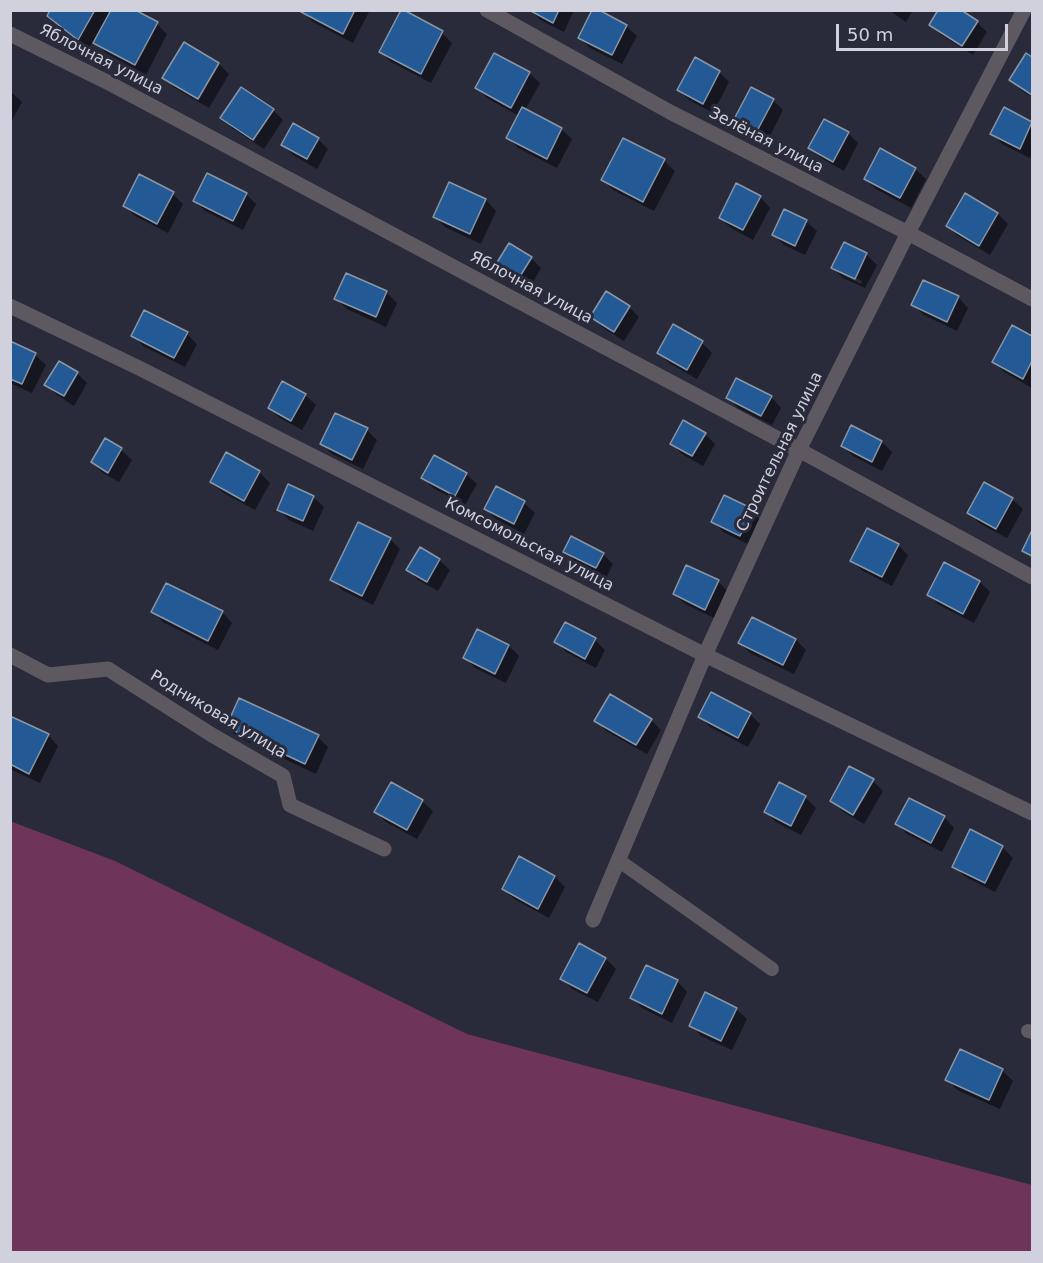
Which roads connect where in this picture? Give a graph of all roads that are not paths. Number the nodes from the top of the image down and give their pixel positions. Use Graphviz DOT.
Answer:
graph roads {
  1 [pos="487,10"];
  2 [pos="1025,13"];
  3 [pos="10,34"];
  4 [pos="908,233"];
  5 [pos="1032,299"];
  6 [pos="10,306"];
  7 [pos="799,450"];
  8 [pos="1032,577"];
  9 [pos="10,655"];
  10 [pos="705,655"];
  11 [pos="1032,813"];
  12 [pos="384,849"];
  13 [pos="618,860"];
  14 [pos="593,920"];
  15 [pos="772,969"];
  1 -- 4 [label="street, Зелёная улица"];
  2 -- 4 [label="street, Строительная улица"];
  3 -- 7 [label="street, Яблочная улица"];
  4 -- 5 [label="street, Зелёная улица"];
  4 -- 7 [label="street, Строительная улица"];
  6 -- 10 [label="street, Комсомольская улица"];
  7 -- 8 [label="street, Яблочная улица"];
  7 -- 10 [label="street, Строительная улица"];
  9 -- 12 [label="street, Родниковая улица"];
  10 -- 11 [label="street, Комсомольская улица"];
  10 -- 13 [label="street, Строительная улица"];
  13 -- 14 [label="street, Строительная улица"];
  13 -- 15 [label="lane"];
}
